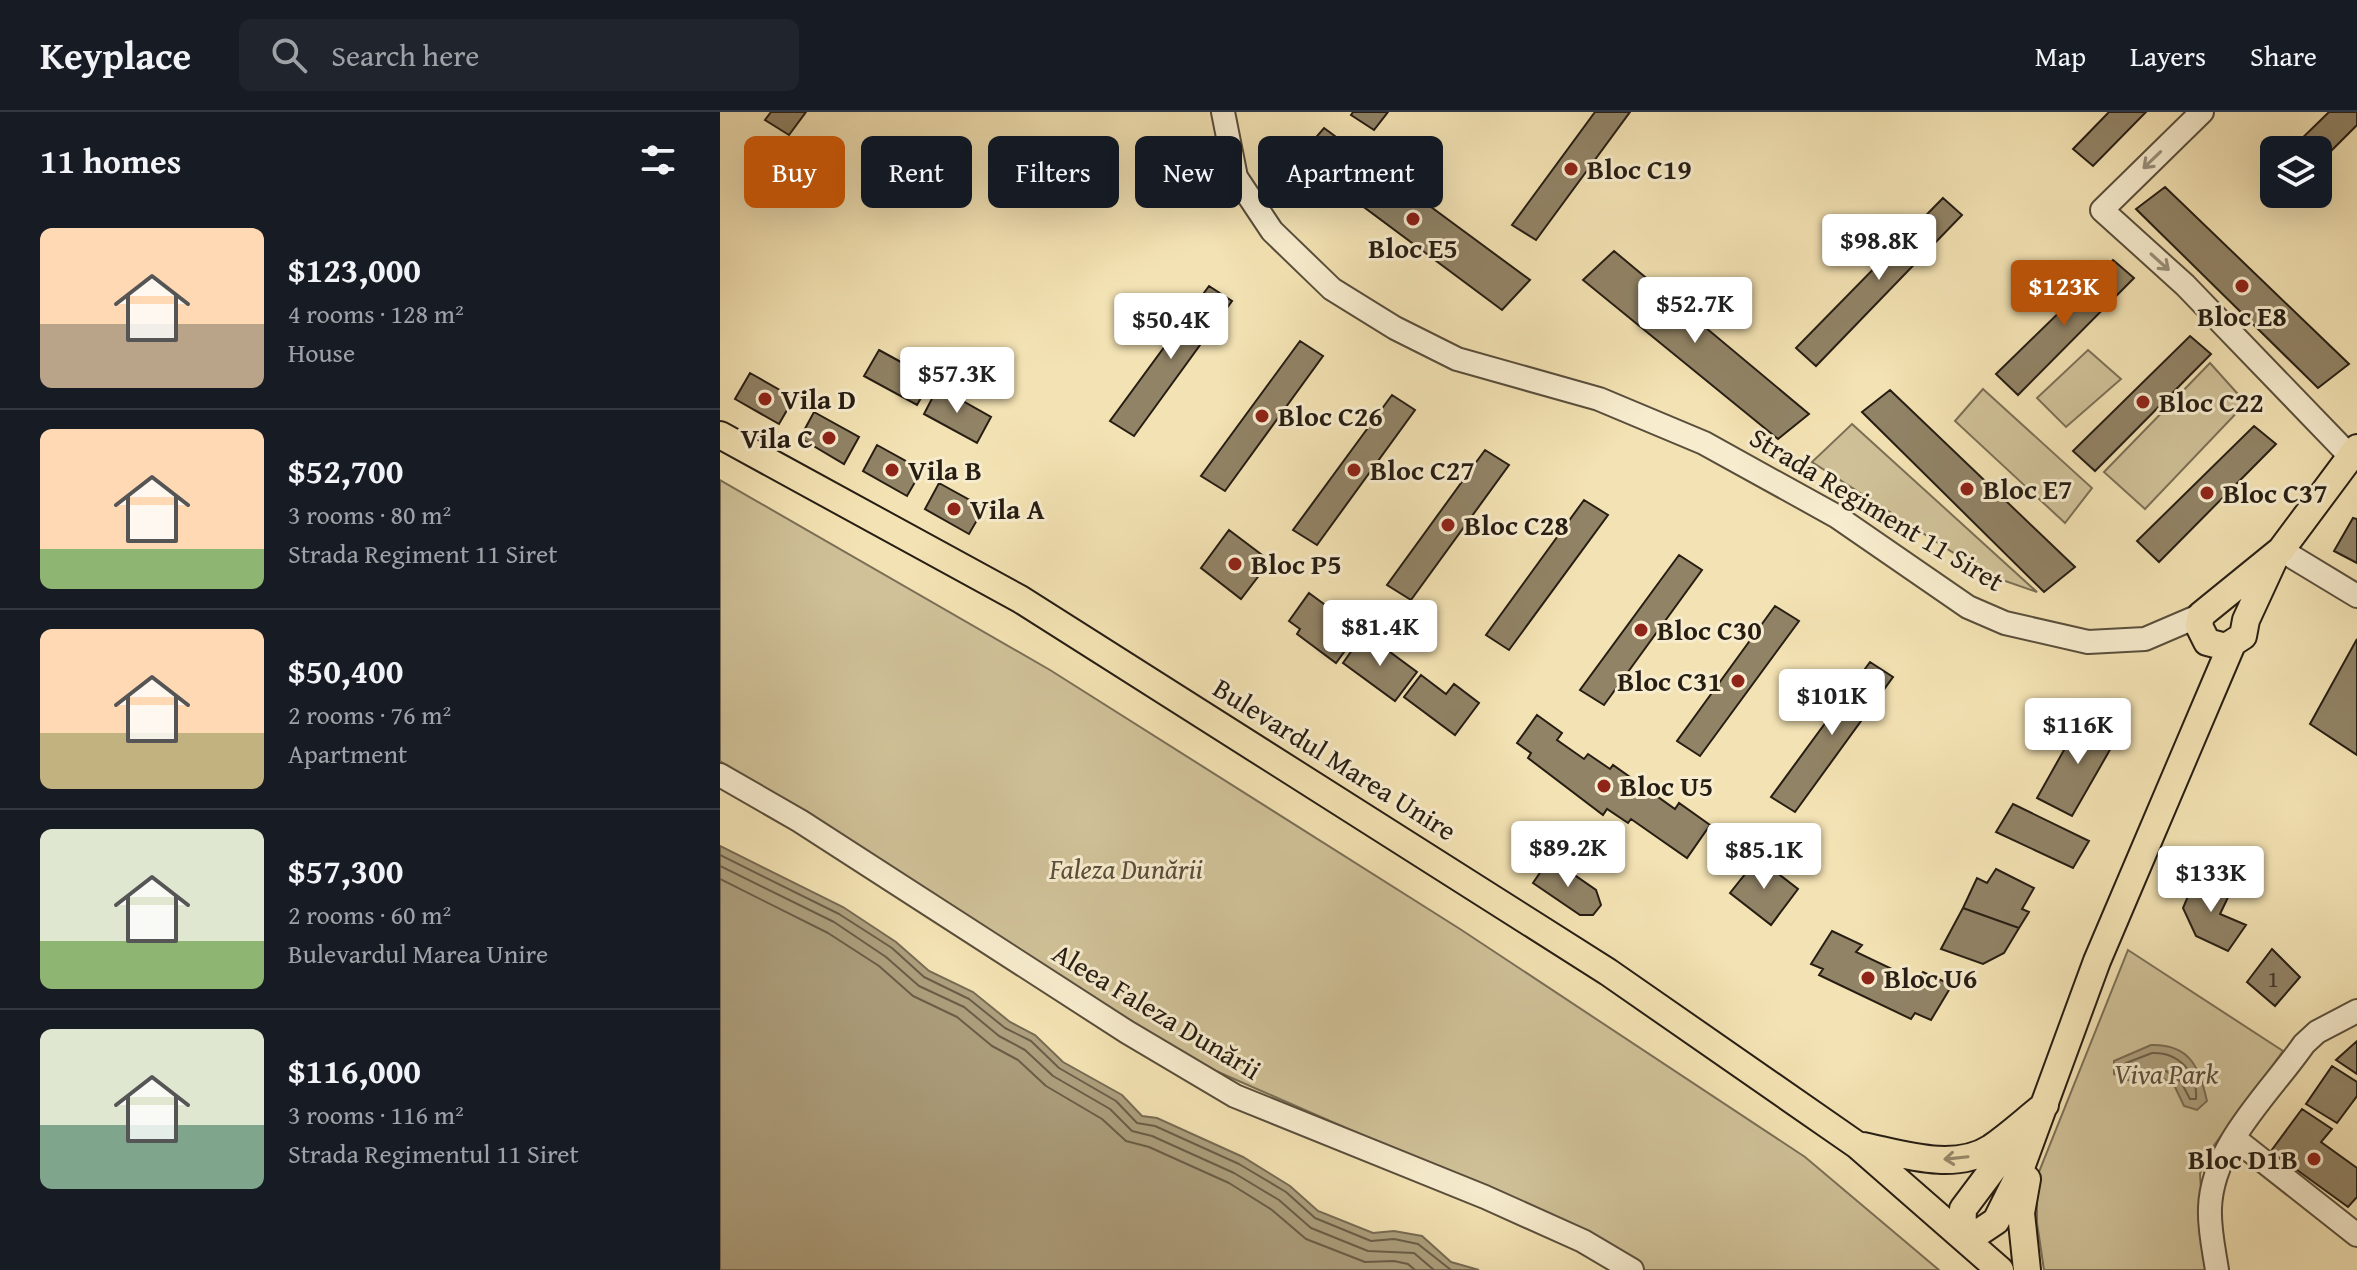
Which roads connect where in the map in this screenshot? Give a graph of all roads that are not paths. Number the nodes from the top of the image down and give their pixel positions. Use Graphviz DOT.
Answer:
graph roads {
  1 [pos="1223,112"];
  2 [pos="2202,112"];
  3 [pos="720,435"];
  4 [pos="2354,452"];
  5 [pos="2279,552"];
  6 [pos="2357,596"];
  7 [pos="2212,628"];
  8 [pos="720,775"];
  9 [pos="2357,1011"];
  10 [pos="2045,1105"];
  11 [pos="2234,1138"];
  12 [pos="1857,1145"];
  13 [pos="1962,1234"];
  14 [pos="2357,1235"];
  15 [pos="1632,1270"];
  16 [pos="2000,1270"];
  17 [pos="2027,1270"];
  18 [pos="2217,1270"];
  1 -- 7 [label="street, Strada Regiment 11 Siret"];
  2 -- 4 [label="street, one-way"];
  3 -- 12 [label="main road, Bulevardul Marea Unire"];
  4 -- 5 [label="main road"];
  5 -- 6 [label="street"];
  5 -- 7 [label="main road"];
  5 -- 7 [label="main road"];
  7 -- 10 [label="main road"];
  8 -- 15 [label="street, Aleea Faleza Dunării"];
  9 -- 11 [label="street"];
  10 -- 12 [label="main road, one-way"];
  10 -- 13 [label="main road"];
  10 -- 17 [label="main road"];
  11 -- 14 [label="street"];
  11 -- 18 [label="street"];
  12 -- 13 [label="main road, Bulevardul Marea Unire"];
  13 -- 16 [label="main road, Bulevardul Marea Unire"];
}
